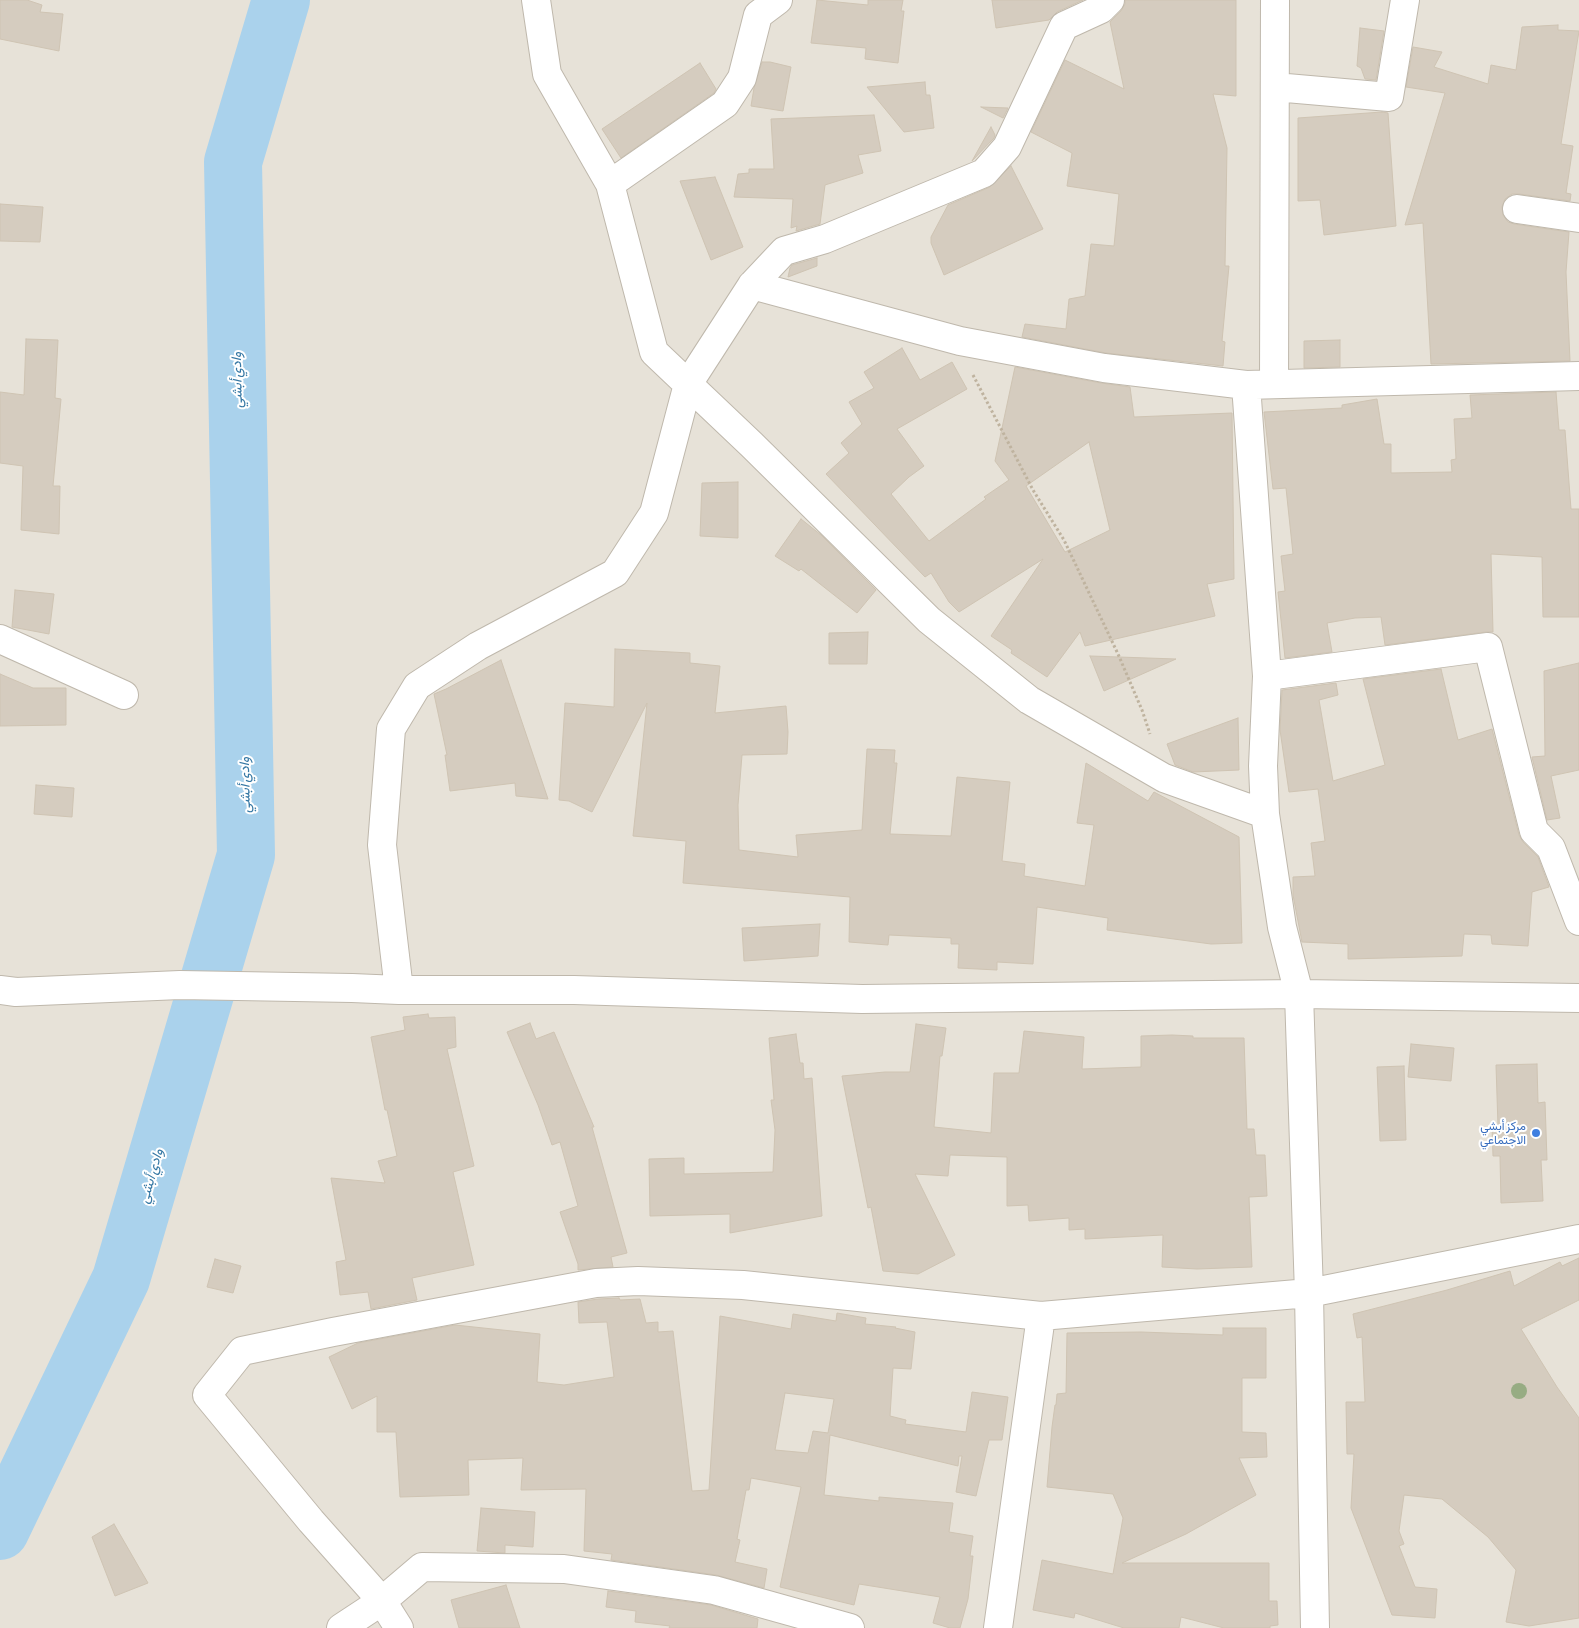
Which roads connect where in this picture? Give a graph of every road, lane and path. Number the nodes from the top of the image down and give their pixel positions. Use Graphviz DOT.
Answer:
graph roads {
  1 [pos="536,0"];
  2 [pos="778,0"];
  3 [pos="1110,0"];
  4 [pos="1275,0"];
  5 [pos="1405,0"];
  6 [pos="1275,87"];
  7 [pos="610,184"];
  8 [pos="1517,209"];
  9 [pos="1579,218"];
  10 [pos="752,285"];
  11 [pos="960,341"];
  12 [pos="1579,376"];
  13 [pos="688,384"];
  14 [pos="1274,384"];
  15 [pos="1246,385"];
  16 [pos="0,639"];
  17 [pos="1267,676"];
  18 [pos="124,695"];
  19 [pos="1151,736"];
  20 [pos="1265,814"];
  21 [pos="1579,920"];
  22 [pos="0,990"];
  23 [pos="399,990"];
  24 [pos="1299,994"];
  25 [pos="1579,998"];
  26 [pos="1579,1239"];
  27 [pos="1309,1293"];
  28 [pos="1041,1316"];
  29 [pos="382,1601"];
  30 [pos="341,1628"];
  31 [pos="399,1628"];
  32 [pos="850,1628"];
  33 [pos="998,1628"];
  34 [pos="1315,1628"];
  1 -- 7 [label="street"];
  2 -- 7 [label="street"];
  3 -- 10 [label="street"];
  4 -- 6 [label="street"];
  5 -- 6 [label="street"];
  6 -- 14 [label="street"];
  7 -- 13 [label="street"];
  8 -- 9 [label="street"];
  10 -- 11 [label="street"];
  10 -- 13 [label="street"];
  11 -- 15 [label="street"];
  11 -- 19 [label="path"];
  12 -- 14 [label="street"];
  13 -- 20 [label="street"];
  13 -- 23 [label="street"];
  14 -- 15 [label="street"];
  15 -- 17 [label="street"];
  16 -- 18 [label="street"];
  17 -- 20 [label="street"];
  17 -- 21 [label="street"];
  20 -- 24 [label="street"];
  22 -- 23 [label="street"];
  23 -- 24 [label="street"];
  24 -- 25 [label="street"];
  24 -- 27 [label="street"];
  26 -- 27 [label="street"];
  27 -- 28 [label="street"];
  27 -- 34 [label="street"];
  28 -- 29 [label="street"];
  28 -- 33 [label="street"];
  29 -- 30 [label="street"];
  29 -- 31 [label="street"];
  29 -- 32 [label="street"];
}
